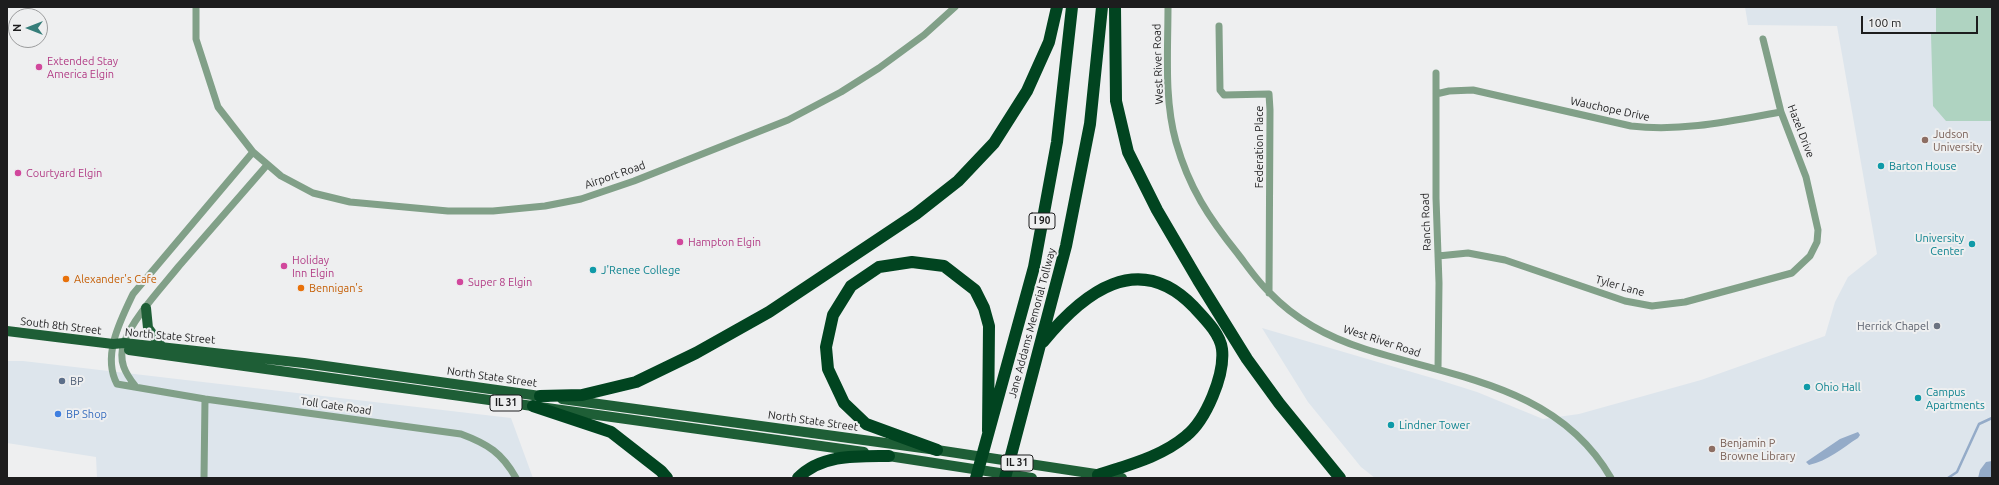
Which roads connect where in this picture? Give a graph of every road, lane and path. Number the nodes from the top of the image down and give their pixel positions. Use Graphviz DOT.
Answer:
graph roads {
  1 [pos="196,7"];
  2 [pos="955,7"];
  3 [pos="1057,7"];
  4 [pos="1072,7"];
  5 [pos="1102,7"];
  6 [pos="1115,7"];
  7 [pos="1168,7"];
  8 [pos="1219,26"];
  9 [pos="1763,39"];
  10 [pos="1436,73"];
  11 [pos="1436,94"];
  12 [pos="1781,112"];
  13 [pos="253,152"];
  14 [pos="266,165"];
  15 [pos="1818,230"];
  16 [pos="1438,256"];
  17 [pos="1269,293"];
  18 [pos="146,308"];
  19 [pos="7,331"];
  20 [pos="113,344"];
  21 [pos="124,346"];
  22 [pos="1040,346"];
  23 [pos="162,347"];
  24 [pos="1438,369"];
  25 [pos="136,387"];
  26 [pos="206,399"];
  27 [pos="536,401"];
  28 [pos="988,431"];
  29 [pos="937,450"];
  30 [pos="889,456"];
  31 [pos="1098,475"];
  32 [pos="204,478"];
  33 [pos="516,478"];
  34 [pos="667,478"];
  35 [pos="798,478"];
  36 [pos="976,478"];
  37 [pos="1005,478"];
  38 [pos="1032,478"];
  39 [pos="1122,478"];
  40 [pos="1340,478"];
  41 [pos="1611,478"];
  1 -- 13 [label="street, Airport Road"];
  2 -- 14 [label="street, Airport Road"];
  3 -- 27 [label="highway"];
  4 -- 28 [label="highway, Jane Addams Memorial Tollway / I 90"];
  5 -- 22 [label="highway, Jane Addams Memorial Tollway / I 90"];
  6 -- 40 [label="highway"];
  7 -- 17 [label="street, West River Road"];
  8 -- 17 [label="street, Federation Place"];
  9 -- 12 [label="street, Hazel Drive"];
  10 -- 11 [label="street, Ranch Road"];
  11 -- 12 [label="street, Wauchope Drive"];
  11 -- 16 [label="street, Ranch Road"];
  12 -- 15 [label="street, Hazel Drive"];
  13 -- 14 [label="street, Airport Road"];
  13 -- 20 [label="street, Toll Gate Road"];
  14 -- 18 [label="street"];
  15 -- 16 [label="street, Tyler Lane"];
  16 -- 24 [label="street, Ranch Road"];
  17 -- 24 [label="street, West River Road"];
  18 -- 21 [label="street"];
  18 -- 23 [label="main road"];
  19 -- 20 [label="main road, South 8th Street / IL 31"];
  20 -- 21 [label="main road, North State Street / IL 31"];
  20 -- 25 [label="street, Toll Gate Road"];
  21 -- 23 [label="main road, North State Street / IL 31"];
  21 -- 25 [label="street"];
  21 -- 27 [label="main road, North State Street / IL 31"];
  22 -- 31 [label="highway"];
  22 -- 37 [label="highway, Jane Addams Memorial Tollway / I 90"];
  23 -- 27 [label="main road, North State Street / IL 31"];
  24 -- 41 [label="street, West River Road"];
  25 -- 26 [label="street, Toll Gate Road"];
  26 -- 32 [label="street"];
  26 -- 33 [label="street, Toll Gate Road"];
  27 -- 29 [label="main road, North State Street / IL 31"];
  27 -- 30 [label="main road, North State Street / IL 31"];
  27 -- 34 [label="highway"];
  28 -- 29 [label="highway"];
  28 -- 36 [label="highway, Jane Addams Memorial Tollway / I 90"];
  29 -- 31 [label="main road, North State Street / IL 31"];
  30 -- 35 [label="highway"];
  30 -- 38 [label="main road, North State Street / IL 31"];
  31 -- 39 [label="main road, North State Street / IL 31"];
}
